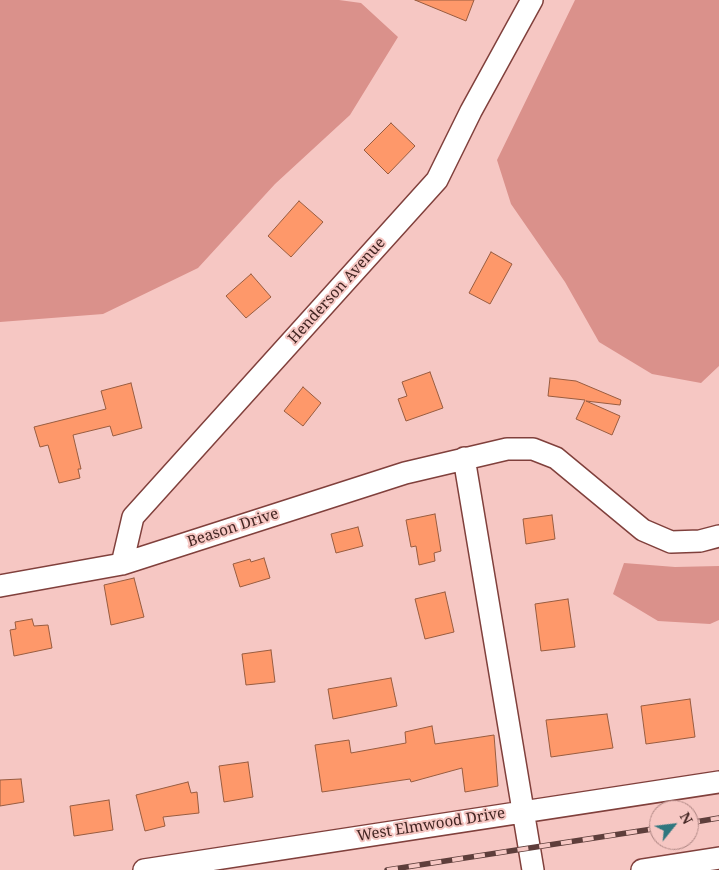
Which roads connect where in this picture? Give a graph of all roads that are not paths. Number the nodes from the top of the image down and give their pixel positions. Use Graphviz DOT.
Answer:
graph roads {
  1 [pos="532,0"];
  2 [pos="464,458"];
  3 [pos="719,536"];
  4 [pos="122,564"];
  5 [pos="0,586"];
  6 [pos="719,782"];
  7 [pos="524,811"];
  8 [pos="719,858"];
  9 [pos="144,870"];
  10 [pos="533,870"];
  11 [pos="642,870"];
  1 -- 4 [label="street, Henderson Avenue"];
  2 -- 3 [label="street, Beason Drive"];
  2 -- 4 [label="street, Beason Drive"];
  2 -- 7 [label="street"];
  4 -- 5 [label="street, Beason Drive"];
  6 -- 7 [label="street, West Elmwood Drive"];
  7 -- 9 [label="street, West Elmwood Drive"];
  7 -- 10 [label="street"];
  8 -- 11 [label="street"];
}
